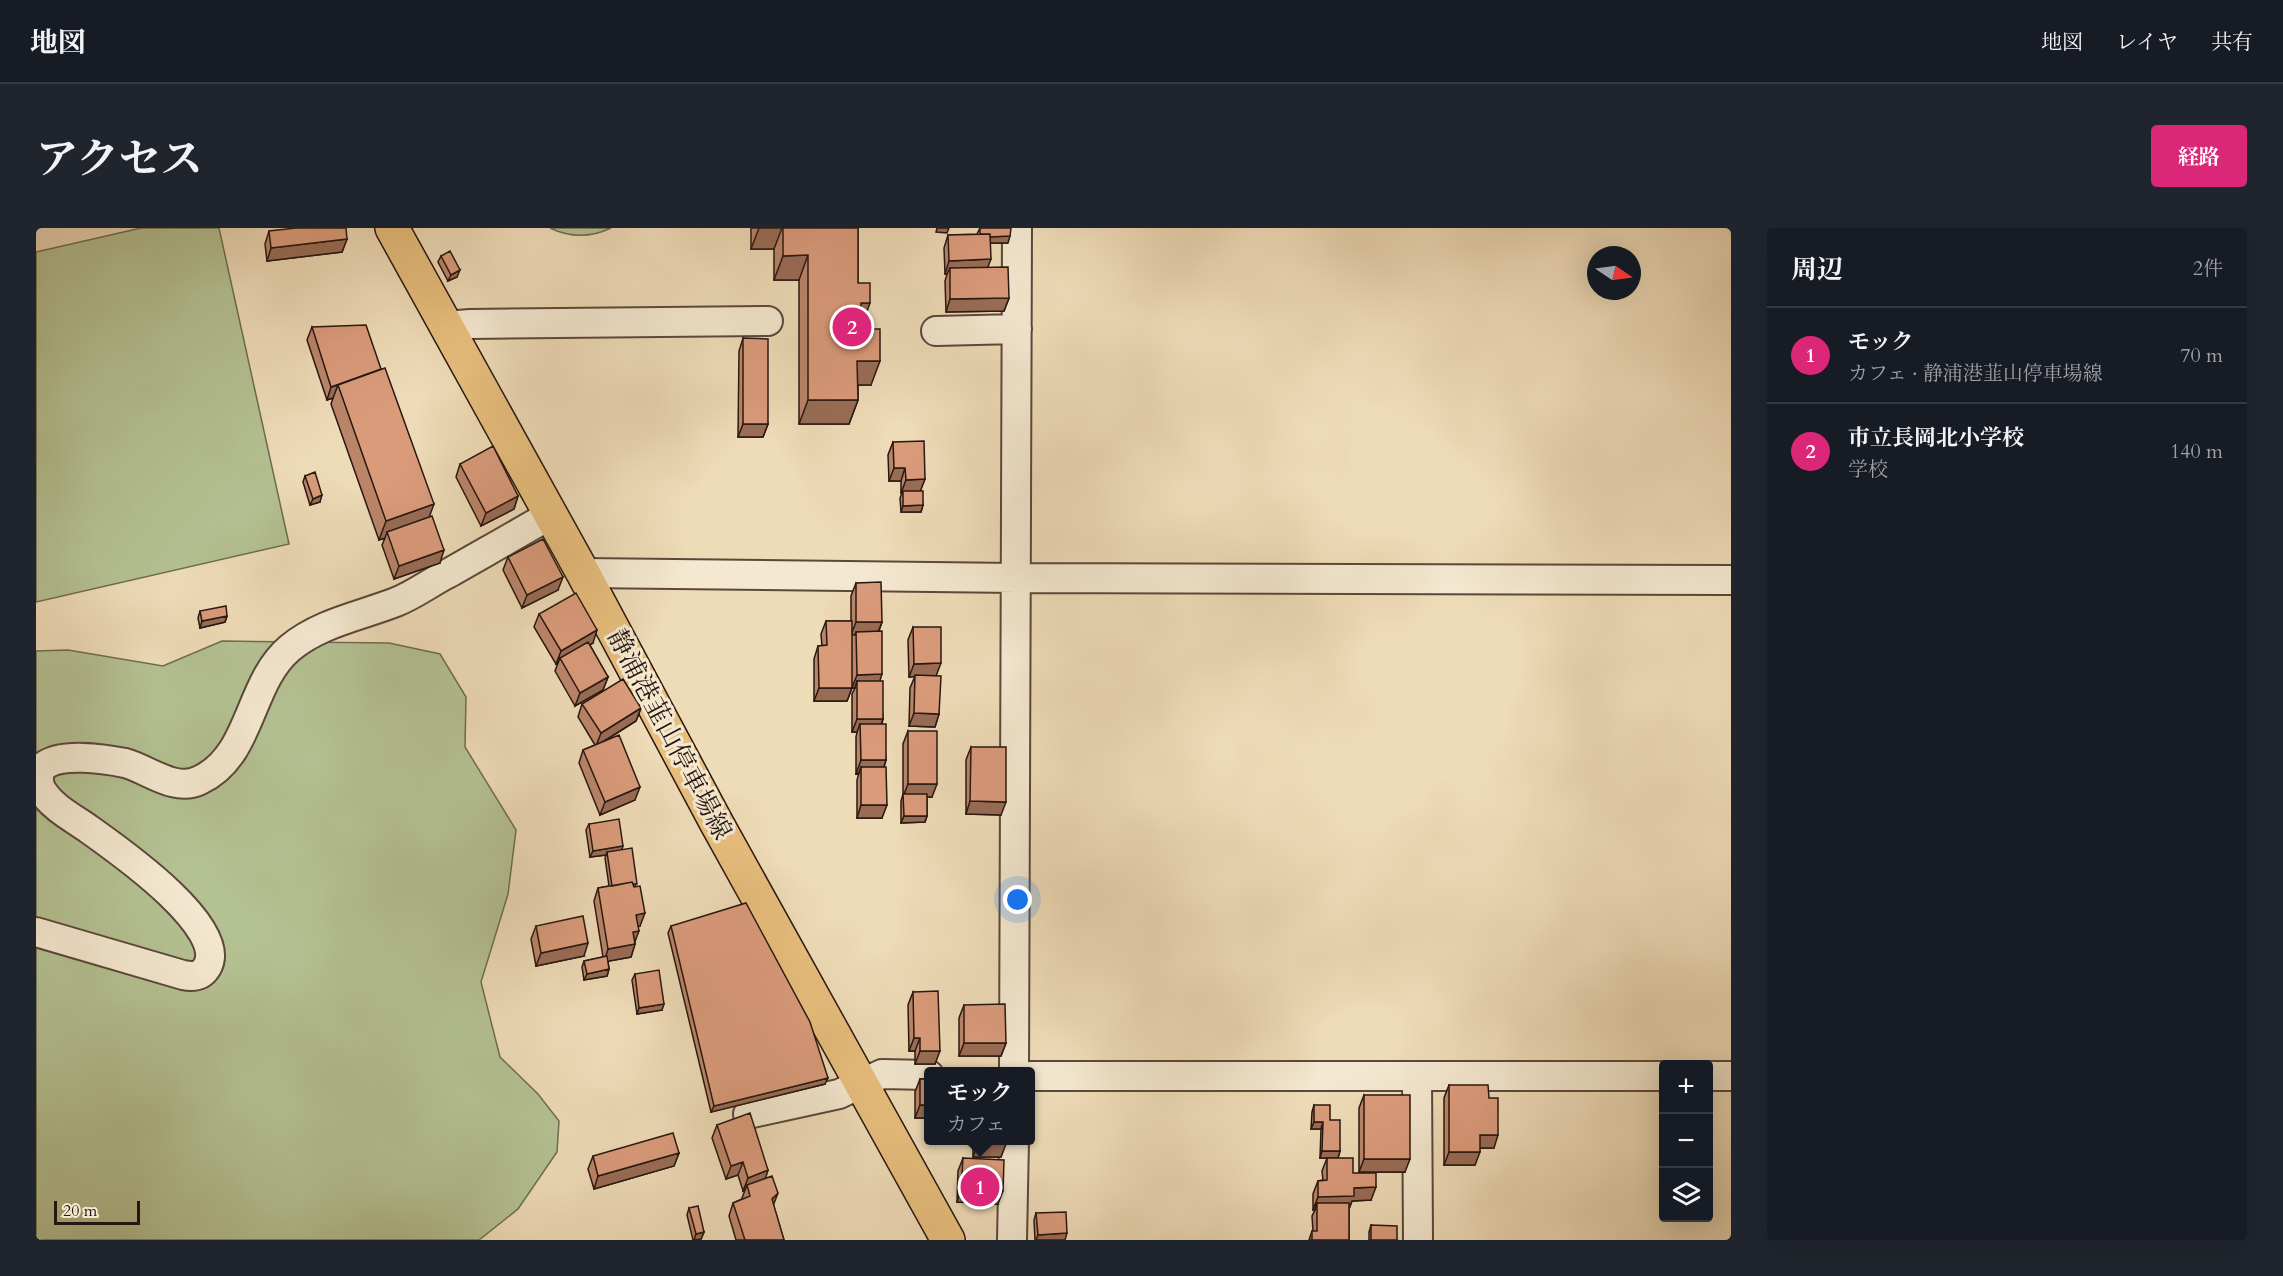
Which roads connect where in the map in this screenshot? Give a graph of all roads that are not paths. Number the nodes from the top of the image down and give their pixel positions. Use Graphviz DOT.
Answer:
graph roads {
  1 [pos="392,228"];
  2 [pos="1017,228"];
  3 [pos="768,321"];
  4 [pos="446,326"];
  5 [pos="1017,329"];
  6 [pos="936,331"];
  7 [pos="550,515"];
  8 [pos="583,573"];
  9 [pos="1016,579"];
  10 [pos="1731,580"];
  11 [pos="36,932"];
  12 [pos="1014,1067"];
  13 [pos="924,1075"];
  14 [pos="1035,1076"];
  15 [pos="1659,1076"];
  16 [pos="1713,1076"];
  17 [pos="1731,1076"];
  18 [pos="1417,1077"];
  19 [pos="861,1082"];
  20 [pos="748,1114"];
  21 [pos="1014,1145"];
  22 [pos="948,1240"];
  23 [pos="1012,1240"];
  24 [pos="1418,1240"];
  1 -- 4 [label="main road, 静浦港韮山停車場線"];
  2 -- 5 [label="street"];
  3 -- 4 [label="street"];
  4 -- 7 [label="main road, 静浦港韮山停車場線"];
  5 -- 6 [label="street"];
  5 -- 9 [label="street"];
  7 -- 8 [label="main road, 静浦港韮山停車場線"];
  7 -- 11 [label="street"];
  8 -- 9 [label="street"];
  8 -- 19 [label="main road, 静浦港韮山停車場線"];
  9 -- 10 [label="street"];
  9 -- 12 [label="street"];
  13 -- 19 [label="street"];
  14 -- 18 [label="street"];
  15 -- 18 [label="street"];
  16 -- 17 [label="street"];
  18 -- 24 [label="street"];
  19 -- 20 [label="street"];
  19 -- 22 [label="main road, 静浦港韮山停車場線"];
  21 -- 23 [label="street"];
}
